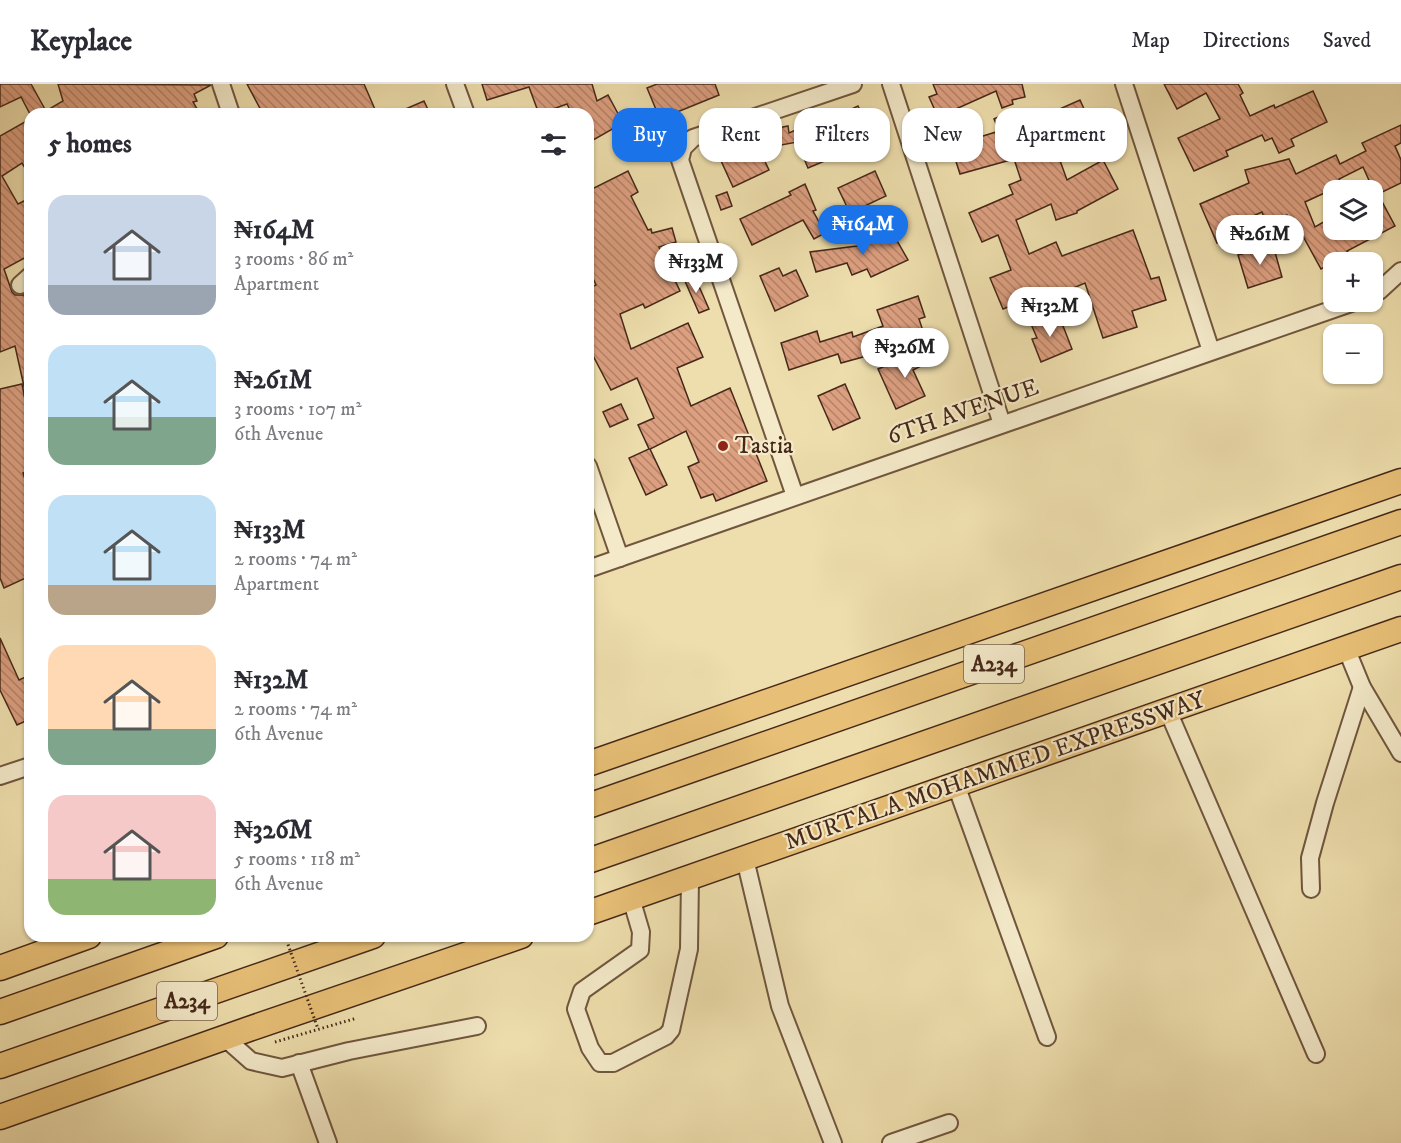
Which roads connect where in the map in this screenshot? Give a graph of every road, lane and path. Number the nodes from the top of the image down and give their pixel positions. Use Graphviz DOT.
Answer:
graph roads {
  1 [pos="221,84"];
  2 [pos="455,84"];
  3 [pos="853,84"];
  4 [pos="891,84"];
  5 [pos="1124,84"];
  6 [pos="229,108"];
  7 [pos="464,108"];
  8 [pos="1401,271"];
  9 [pos="1383,287"];
  10 [pos="1325,312"];
  11 [pos="1211,351"];
  12 [pos="1002,424"];
  13 [pos="1401,481"];
  14 [pos="594,483"];
  15 [pos="795,495"];
  16 [pos="1401,522"];
  17 [pos="620,558"];
  18 [pos="594,567"];
  19 [pos="1401,577"];
  20 [pos="1401,629"];
  21 [pos="1346,648"];
  22 [pos="1362,687"];
  23 [pos="1168,711"];
  24 [pos="1401,753"];
  25 [pos="594,762"];
  26 [pos="24,768"];
  27 [pos="0,776"];
  28 [pos="956,785"];
  29 [pos="594,804"];
  30 [pos="594,859"];
  31 [pos="745,859"];
  32 [pos="690,878"];
  33 [pos="1311,889"];
  34 [pos="631,898"];
  35 [pos="594,911"];
  36 [pos="72,942"];
  37 [pos="199,942"];
  38 [pos="287,942"];
  39 [pos="356,942"];
  40 [pos="504,942"];
  41 [pos="0,968"];
  42 [pos="0,1012"];
  43 [pos="357,1018"];
  44 [pos="477,1026"];
  45 [pos="318,1029"];
  46 [pos="1047,1037"];
  47 [pos="225,1038"];
  48 [pos="269,1044"];
  49 [pos="1316,1054"];
  50 [pos="298,1063"];
  51 [pos="0,1066"];
  52 [pos="0,1118"];
  53 [pos="949,1123"];
  54 [pos="328,1143"];
  55 [pos="833,1143"];
  56 [pos="891,1143"];
  1 -- 6 [label="street"];
  2 -- 7 [label="street"];
  3 -- 15 [label="street"];
  4 -- 12 [label="street"];
  5 -- 11 [label="street"];
  8 -- 9 [label="street"];
  10 -- 11 [label="street, 6TH AVENUE"];
  11 -- 12 [label="street, 6TH AVENUE"];
  12 -- 15 [label="street, 6TH AVENUE"];
  13 -- 25 [label="highway"];
  14 -- 17 [label="street"];
  15 -- 17 [label="street, 6TH AVENUE"];
  16 -- 29 [label="highway, A234"];
  17 -- 18 [label="street, 6TH AVENUE"];
  19 -- 30 [label="highway, MURTALA MOHAMMED EXPRESSWAY / A234"];
  20 -- 21 [label="highway, MURTALA MOHAMMED EXPRESSWAY"];
  21 -- 22 [label="street"];
  21 -- 23 [label="highway, MURTALA MOHAMMED EXPRESSWAY"];
  22 -- 24 [label="street"];
  22 -- 33 [label="street"];
  23 -- 28 [label="highway, MURTALA MOHAMMED EXPRESSWAY"];
  23 -- 49 [label="street"];
  26 -- 27 [label="street"];
  28 -- 31 [label="highway, MURTALA MOHAMMED EXPRESSWAY"];
  28 -- 46 [label="street"];
  31 -- 32 [label="highway, MURTALA MOHAMMED EXPRESSWAY"];
  31 -- 55 [label="street"];
  32 -- 34 [label="highway, MURTALA MOHAMMED EXPRESSWAY"];
  32 -- 34 [label="street"];
  34 -- 35 [label="highway, MURTALA MOHAMMED EXPRESSWAY"];
  36 -- 41 [label="highway"];
  37 -- 42 [label="highway, A234"];
  38 -- 45 [label="path, bridge"];
  39 -- 51 [label="highway, A234"];
  40 -- 47 [label="highway"];
  43 -- 45 [label="path"];
  44 -- 50 [label="street"];
  45 -- 48 [label="path"];
  47 -- 50 [label="street"];
  47 -- 52 [label="highway"];
  50 -- 54 [label="street"];
  53 -- 56 [label="street"];
}
